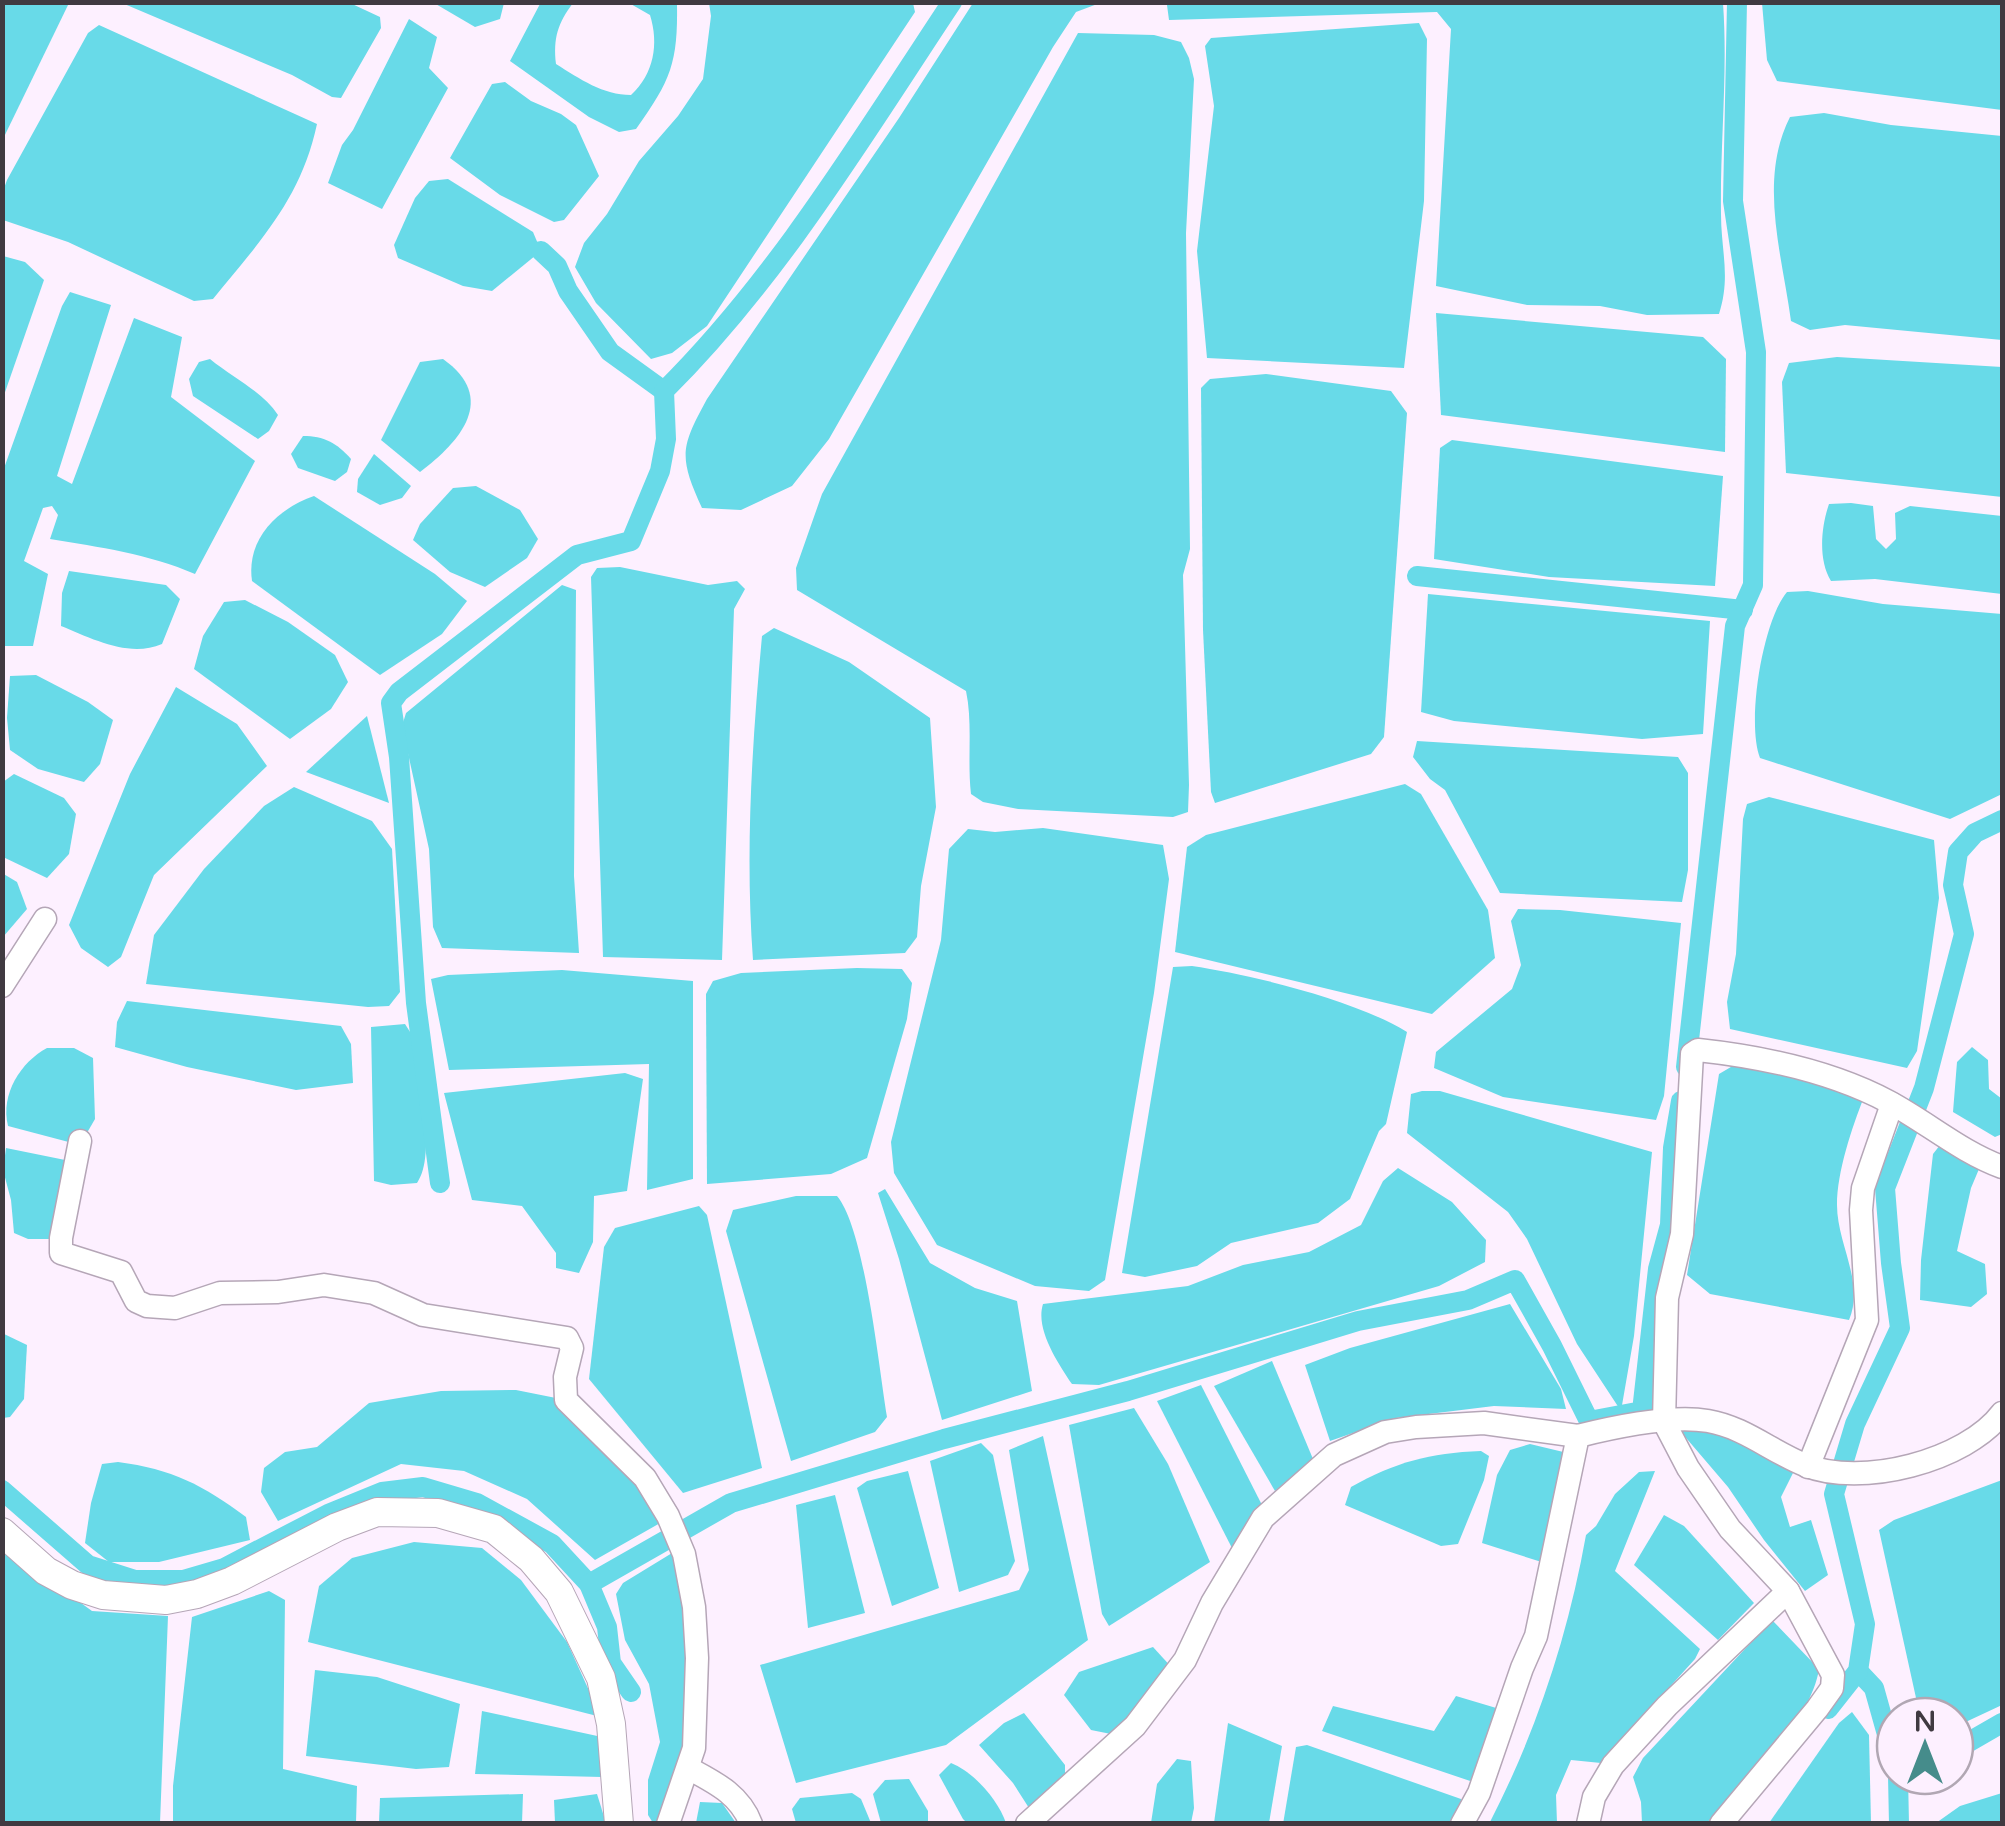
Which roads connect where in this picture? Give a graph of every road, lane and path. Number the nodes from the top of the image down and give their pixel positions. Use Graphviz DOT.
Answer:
graph roads {
  1 [pos="45,919"];
  2 [pos="2,986"];
  3 [pos="1904,1111"];
  4 [pos="80,1141"];
  5 [pos="2002,1166"];
  6 [pos="2002,1413"];
  7 [pos="1664,1422"];
  8 [pos="1578,1436"];
  9 [pos="1812,1468"];
  10 [pos="2,1532"];
  11 [pos="1788,1590"];
  12 [pos="688,1768"];
  13 [pos="619,1824"];
  14 [pos="668,1824"];
  15 [pos="751,1824"];
  16 [pos="1027,1824"];
  17 [pos="1462,1824"];
  18 [pos="1588,1824"];
  19 [pos="1721,1824"];
  1 -- 2 [label="street"];
  3 -- 5 [label="street"];
  3 -- 7 [label="street"];
  3 -- 9 [label="street"];
  4 -- 12 [label="street"];
  6 -- 9 [label="street"];
  7 -- 8 [label="street"];
  7 -- 9 [label="street"];
  7 -- 11 [label="street"];
  8 -- 16 [label="street"];
  8 -- 17 [label="street"];
  10 -- 13 [label="street"];
  11 -- 18 [label="street"];
  11 -- 19 [label="street"];
  12 -- 14 [label="street"];
  12 -- 15 [label="street"];
}
